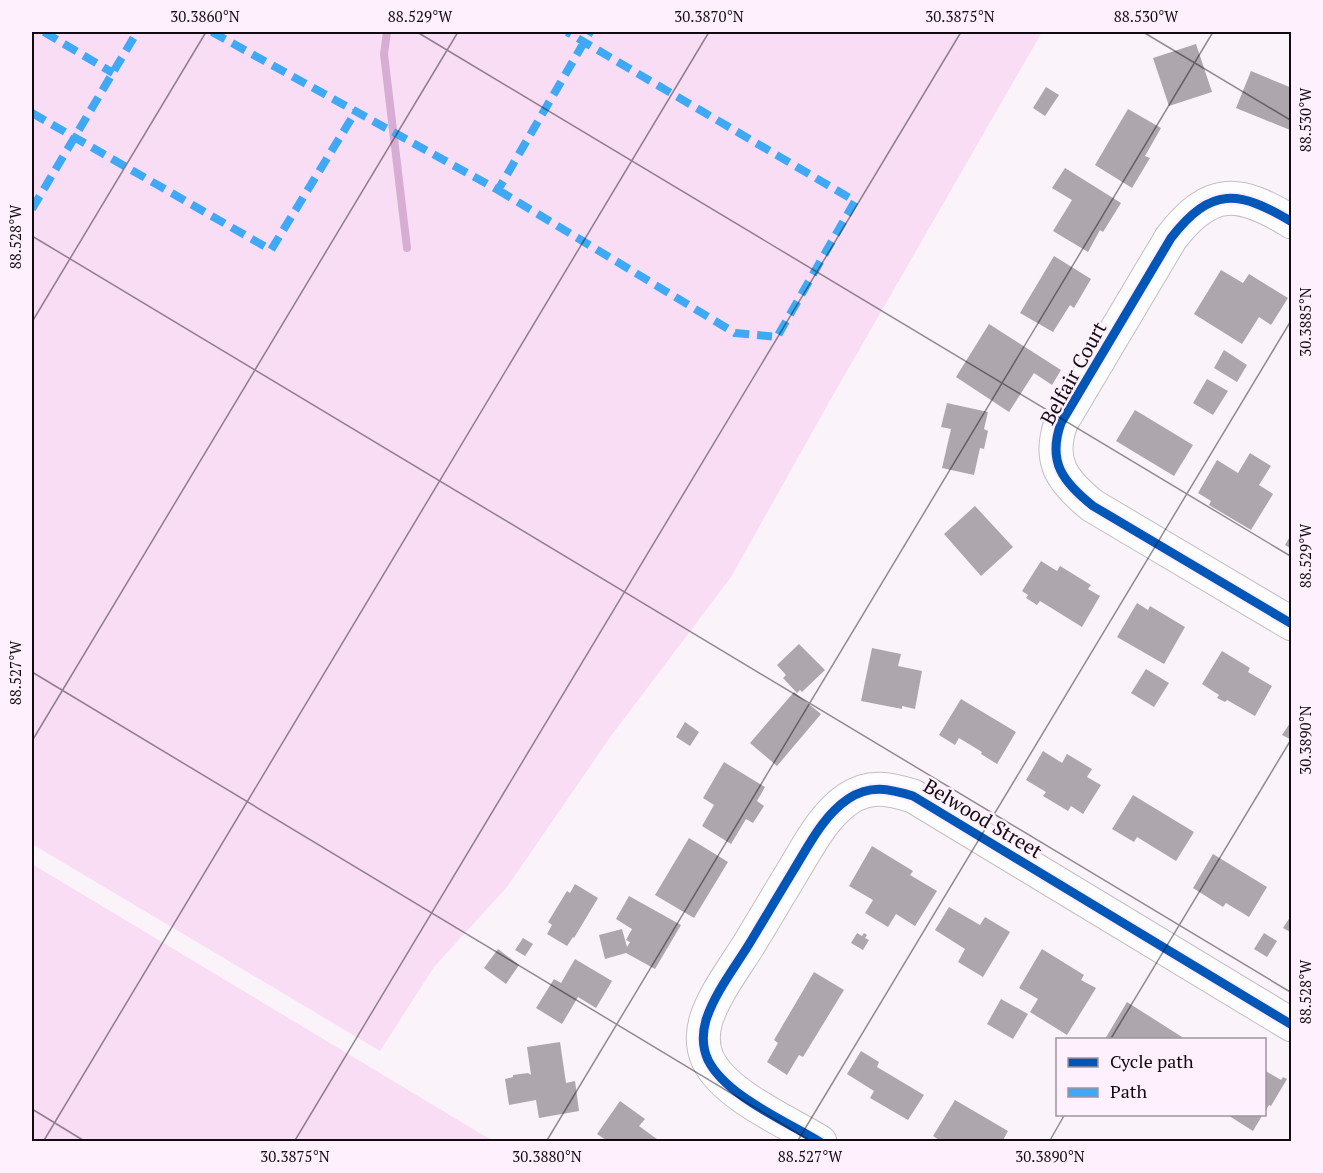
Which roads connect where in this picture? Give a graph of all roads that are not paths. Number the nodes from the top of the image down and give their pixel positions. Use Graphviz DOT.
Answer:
graph roads {
  1 [pos="1292,222"];
  2 [pos="1292,624"];
  3 [pos="1292,1025"];
  4 [pos="820,1142"];
  1 -- 2 [label="street, Belfair Court"];
  3 -- 4 [label="street, Belwood Street"];
}
